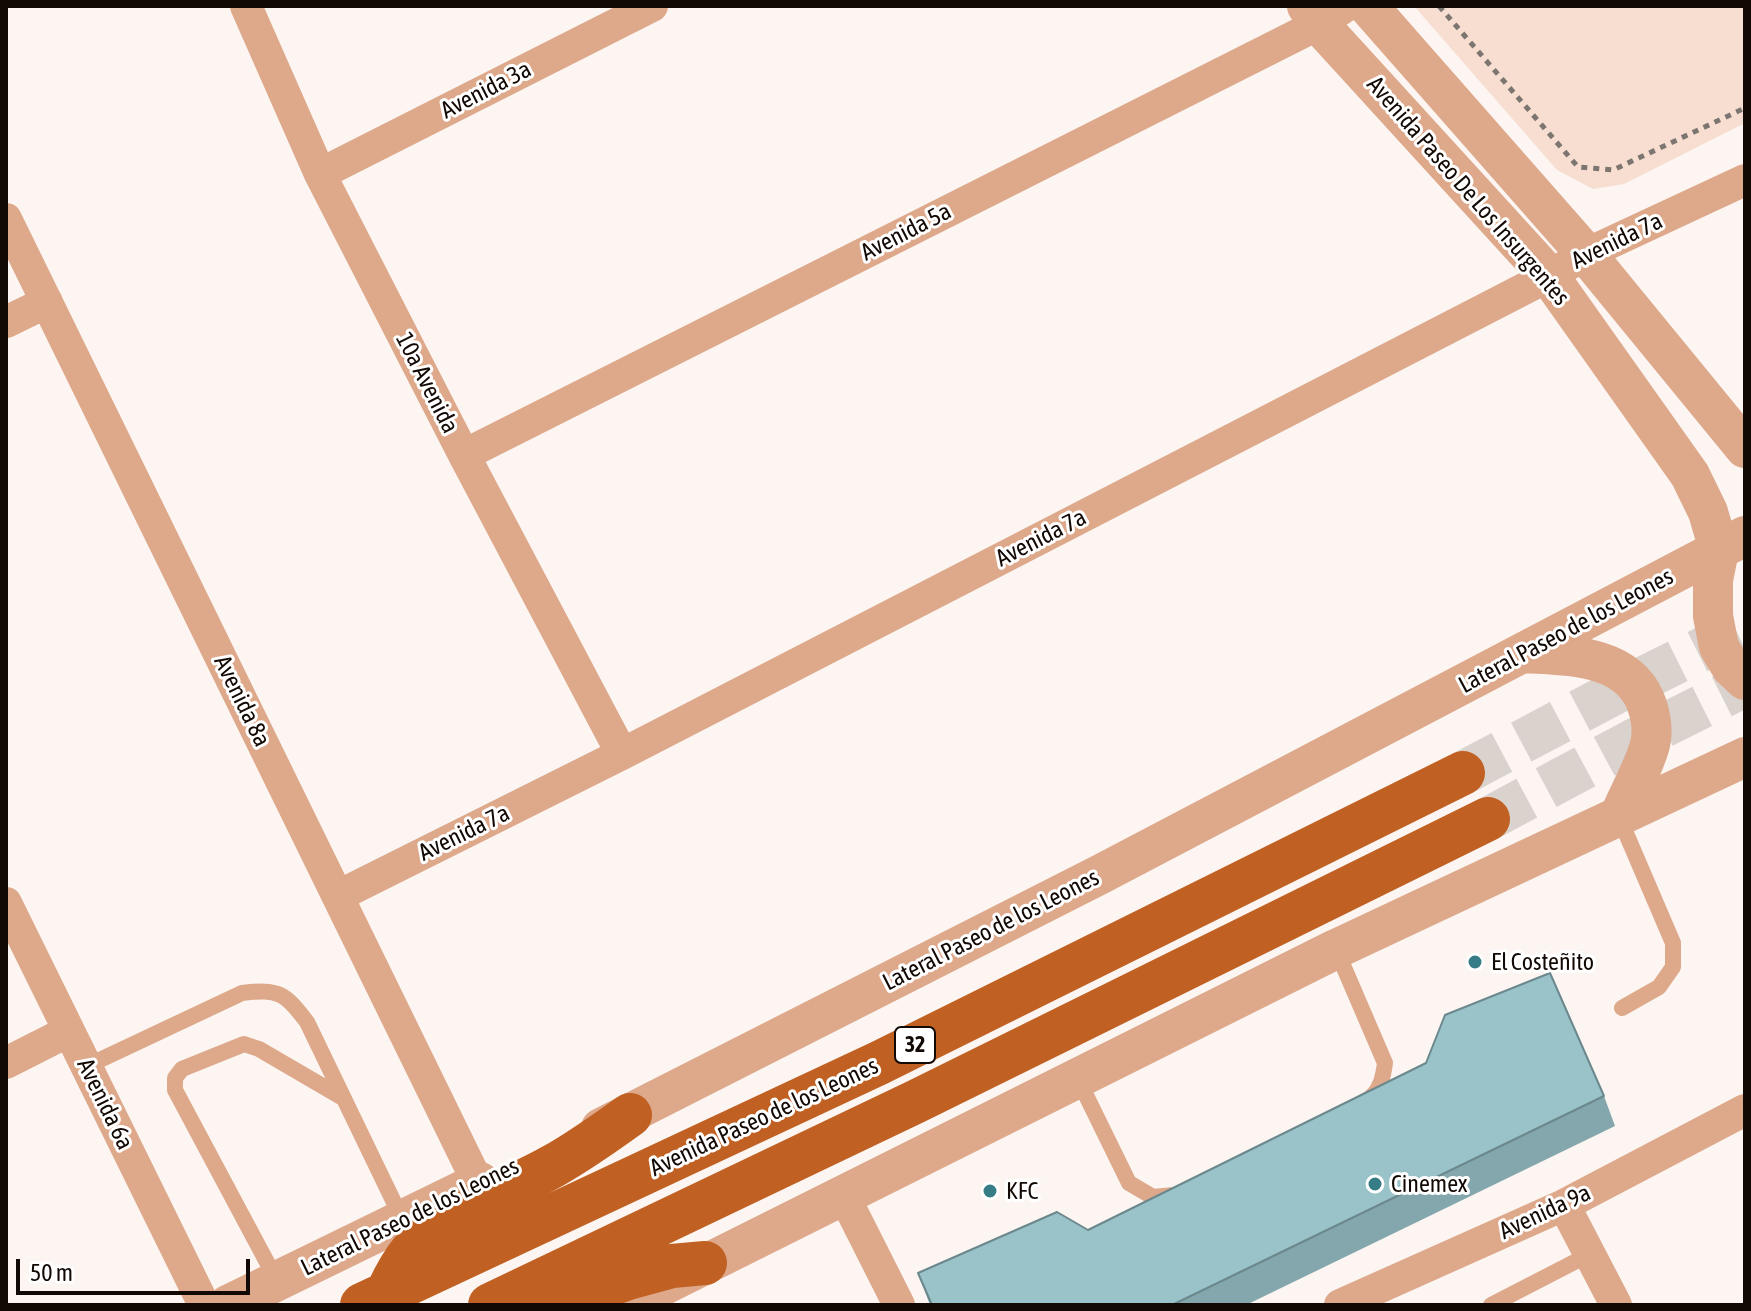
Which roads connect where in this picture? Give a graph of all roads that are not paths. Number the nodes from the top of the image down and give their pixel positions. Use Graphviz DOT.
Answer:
graph roads {
  1 [pos="246,6"];
  2 [pos="652,6"];
  3 [pos="1368,6"];
  4 [pos="1324,12"];
  5 [pos="320,174"];
  6 [pos="1745,180"];
  7 [pos="6,219"];
  8 [pos="1586,254"];
  9 [pos="1549,276"];
  10 [pos="47,302"];
  11 [pos="6,322"];
  12 [pos="1745,448"];
  13 [pos="464,455"];
  14 [pos="1732,543"];
  15 [pos="1525,653"];
  16 [pos="1745,680"];
  17 [pos="622,754"];
  18 [pos="1745,757"];
  19 [pos="1463,773"];
  20 [pos="1619,817"];
  21 [pos="1488,819"];
  22 [pos="338,896"];
  23 [pos="6,903"];
  24 [pos="1336,949"];
  25 [pos="1622,1008"];
  26 [pos="69,1031"];
  27 [pos="6,1063"];
  28 [pos="87,1066"];
  29 [pos="1077,1078"];
  30 [pos="344,1099"];
  31 [pos="1350,1110"];
  32 [pos="1745,1110"];
  33 [pos="630,1115"];
  34 [pos="478,1183"];
  35 [pos="1186,1190"];
  36 [pos="843,1194"];
  37 [pos="1564,1205"];
  38 [pos="402,1220"];
  39 [pos="1590,1254"];
  40 [pos="705,1263"];
  41 [pos="277,1281"];
  42 [pos="375,1299"];
  43 [pos="204,1305"];
  44 [pos="228,1305"];
  45 [pos="490,1305"];
  46 [pos="553,1305"];
  47 [pos="624,1305"];
  48 [pos="899,1305"];
  49 [pos="1340,1305"];
  50 [pos="1491,1305"];
  51 [pos="1616,1305"];
  1 -- 5 [label="street, 10a Avenida"];
  2 -- 5 [label="street, Avenida 3a"];
  3 -- 8 [label="street, Avenida Paseo De Los Insurgentes"];
  4 -- 9 [label="street, Avenida Paseo De Los Insurgentes"];
  4 -- 13 [label="street, Avenida 5a"];
  5 -- 13 [label="street, 10a Avenida"];
  6 -- 8 [label="street, Avenida 7a"];
  7 -- 10 [label="street, Avenida 8a"];
  8 -- 9 [label="street, Avenida 7a"];
  8 -- 12 [label="street, Avenida Paseo De Los Insurgentes"];
  9 -- 14 [label="street, Avenida Paseo De Los Insurgentes"];
  9 -- 17 [label="street, Avenida 7a"];
  10 -- 11 [label="street"];
  10 -- 22 [label="street, Avenida 8a"];
  13 -- 17 [label="street, 10a Avenida"];
  14 -- 15 [label="street, Lateral Paseo de los Leones"];
  14 -- 16 [label="street, Avenida Paseo De Los Insurgentes"];
  15 -- 20 [label="street"];
  15 -- 33 [label="street, Lateral Paseo de los Leones"];
  17 -- 22 [label="street, Avenida 7a"];
  18 -- 20 [label="street"];
  19 -- 42 [label="main road, Avenida Paseo de los Leones / 32"];
  20 -- 24 [label="street"];
  20 -- 25 [label="lane"];
  21 -- 45 [label="main road, Avenida Paseo de los Leones / 32"];
  22 -- 34 [label="street, Avenida 8a"];
  23 -- 26 [label="street, Avenida 6a"];
  24 -- 29 [label="street"];
  24 -- 31 [label="lane"];
  26 -- 27 [label="street"];
  26 -- 28 [label="street, Avenida 6a"];
  28 -- 30 [label="lane"];
  28 -- 43 [label="street, Avenida 6a"];
  29 -- 35 [label="lane"];
  29 -- 36 [label="street"];
  30 -- 38 [label="lane"];
  30 -- 41 [label="lane"];
  32 -- 37 [label="street, Avenida 9a"];
  33 -- 34 [label="street, Lateral Paseo de los Leones"];
  33 -- 42 [label="main road"];
  34 -- 38 [label="street, Lateral Paseo de los Leones"];
  36 -- 40 [label="street"];
  36 -- 48 [label="street"];
  37 -- 39 [label="street"];
  37 -- 49 [label="street, Avenida 9a"];
  38 -- 41 [label="street, Lateral Paseo de los Leones"];
  39 -- 50 [label="lane"];
  39 -- 51 [label="street"];
  40 -- 46 [label="main road"];
  40 -- 47 [label="street"];
  41 -- 44 [label="street, Lateral Paseo de los Leones"];
}
